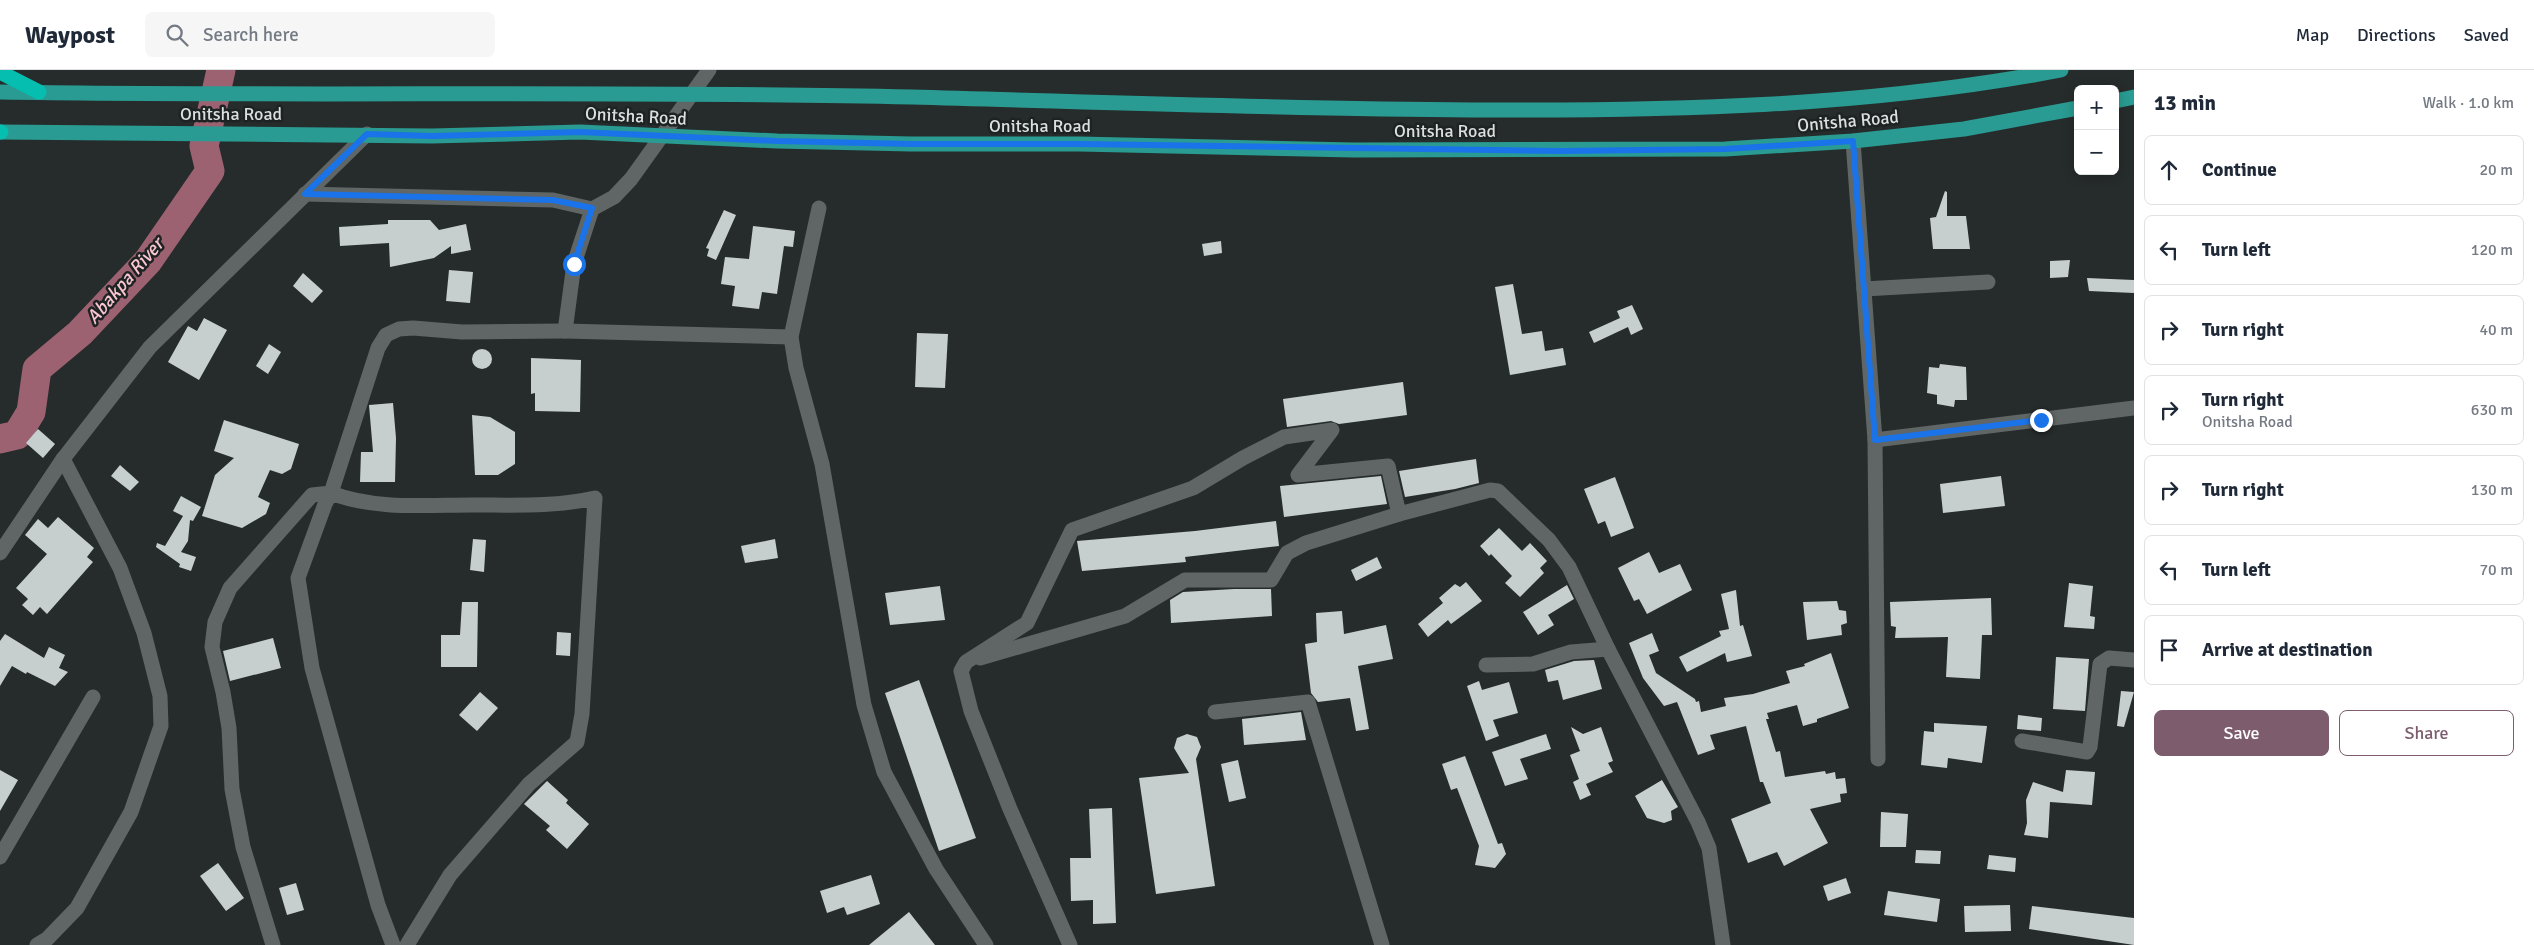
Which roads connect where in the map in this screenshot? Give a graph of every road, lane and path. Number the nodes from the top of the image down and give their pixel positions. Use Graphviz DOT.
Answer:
graph roads {
  1 [pos="709,70"];
  2 [pos="2061,70"];
  3 [pos="0,72"];
  4 [pos="0,92"];
  5 [pos="39,92"];
  6 [pos="2134,97"];
  7 [pos="2119,100"];
  8 [pos="2074,109"];
  9 [pos="0,132"];
  10 [pos="367,134"];
  11 [pos="1853,141"];
  12 [pos="305,194"];
  13 [pos="592,208"];
  14 [pos="819,208"];
  15 [pos="1988,282"];
  16 [pos="1864,288"];
  17 [pos="565,331"];
  18 [pos="791,337"];
  19 [pos="2134,408"];
  20 [pos="1875,440"];
  21 [pos="64,459"];
  22 [pos="332,493"];
  23 [pos="1398,514"];
  24 [pos="0,553"];
  25 [pos="1608,649"];
  26 [pos="2134,660"];
  27 [pos="966,662"];
  28 [pos="1486,665"];
  29 [pos="92,697"];
  30 [pos="1215,712"];
  31 [pos="2022,741"];
  32 [pos="1878,759"];
  33 [pos="0,857"];
  34 [pos="37,945"];
  35 [pos="273,945"];
  36 [pos="393,945"];
  37 [pos="407,945"];
  38 [pos="986,945"];
  39 [pos="1070,945"];
  40 [pos="1382,945"];
  41 [pos="1723,945"];
  1 -- 13 [label="street"];
  2 -- 5 [label="main road, Onitsha Road"];
  3 -- 5 [label="highway"];
  4 -- 5 [label="main road, Onitsha Road"];
  6 -- 7 [label="main road"];
  8 -- 11 [label="main road, Onitsha Road"];
  9 -- 10 [label="main road, Onitsha Road"];
  10 -- 11 [label="main road, Onitsha Road"];
  10 -- 12 [label="street"];
  11 -- 16 [label="street"];
  12 -- 13 [label="street"];
  12 -- 21 [label="street"];
  13 -- 17 [label="street"];
  14 -- 18 [label="street"];
  15 -- 16 [label="street"];
  16 -- 20 [label="street"];
  17 -- 18 [label="street"];
  17 -- 22 [label="street"];
  18 -- 38 [label="street"];
  19 -- 20 [label="street"];
  20 -- 32 [label="street"];
  21 -- 24 [label="street"];
  21 -- 34 [label="street"];
  22 -- 35 [label="street"];
  22 -- 36 [label="street"];
  22 -- 37 [label="street"];
  23 -- 25 [label="street"];
  23 -- 27 [label="street"];
  23 -- 27 [label="street"];
  25 -- 28 [label="street"];
  25 -- 41 [label="street"];
  26 -- 31 [label="street"];
  27 -- 39 [label="street"];
  29 -- 33 [label="street"];
  30 -- 40 [label="street"];
}
